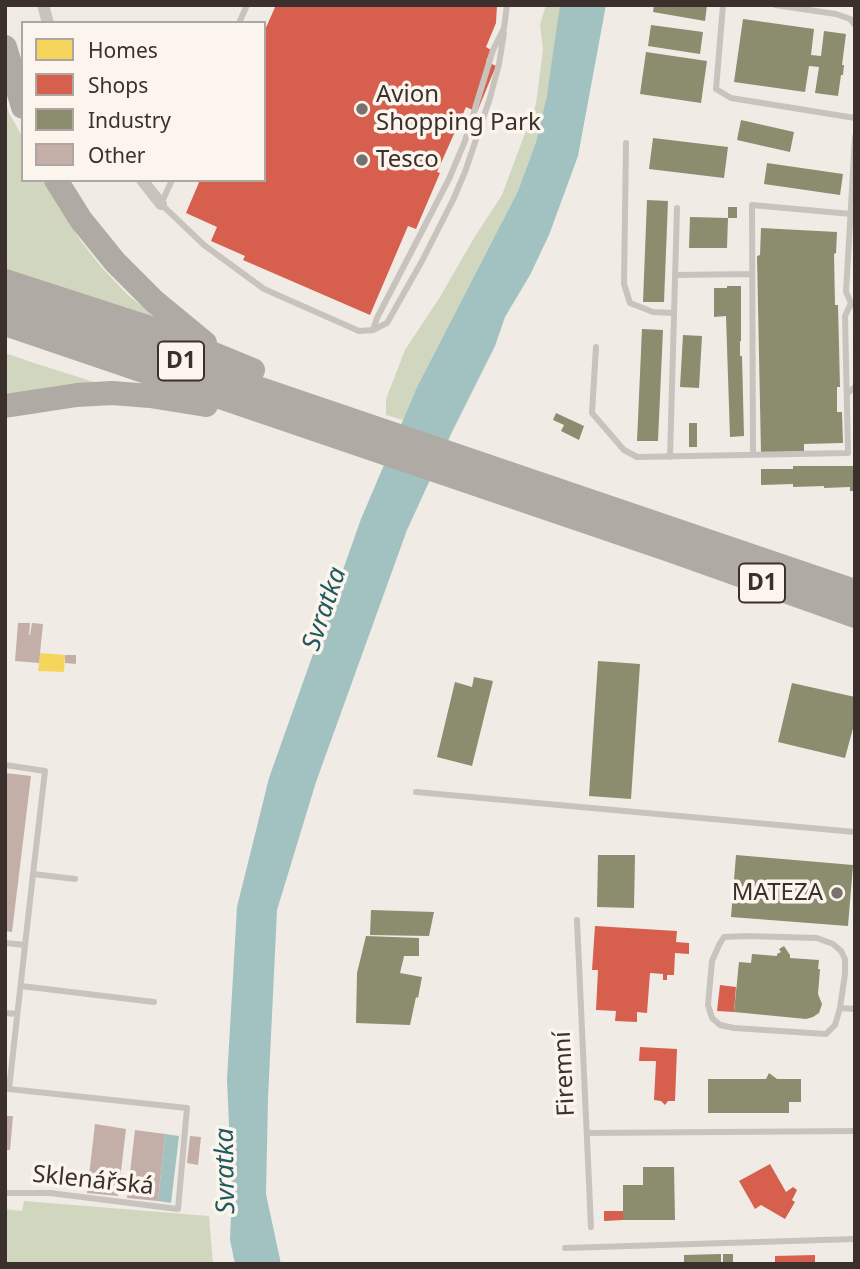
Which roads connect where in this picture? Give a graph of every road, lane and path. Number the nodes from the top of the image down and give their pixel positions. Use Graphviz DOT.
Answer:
graph roads {
  1 [pos="247,5"];
  2 [pos="723,5"];
  3 [pos="775,5"];
  4 [pos="506,7"];
  5 [pos="240,21"];
  6 [pos="855,25"];
  7 [pos="505,28"];
  8 [pos="5,47"];
  9 [pos="21,100"];
  10 [pos="855,118"];
  11 [pos="855,137"];
  12 [pos="626,143"];
  13 [pos="57,182"];
  14 [pos="144,182"];
  15 [pos="171,182"];
  16 [pos="162,204"];
  17 [pos="677,208"];
  18 [pos="851,214"];
  19 [pos="752,274"];
  20 [pos="675,275"];
  21 [pos="5,281"];
  22 [pos="5,302"];
  23 [pos="853,305"];
  24 [pos="674,313"];
  25 [pos="5,324"];
  26 [pos="373,330"];
  27 [pos="596,347"];
  28 [pos="218,355"];
  29 [pos="855,387"];
  30 [pos="847,394"];
  31 [pos="5,407"];
  32 [pos="285,420"];
  33 [pos="353,431"];
  34 [pos="851,453"];
  35 [pos="753,455"];
  36 [pos="670,457"];
  37 [pos="526,490"];
  38 [pos="855,592"];
  39 [pos="855,616"];
  40 [pos="5,765"];
  41 [pos="416,792"];
  42 [pos="855,832"];
  43 [pos="33,874"];
  44 [pos="75,879"];
  45 [pos="577,920"];
  46 [pos="5,943"];
  47 [pos="25,945"];
  48 [pos="20,986"];
  49 [pos="154,1002"];
  50 [pos="840,1008"];
  51 [pos="855,1009"];
  52 [pos="5,1013"];
  53 [pos="17,1014"];
  54 [pos="855,1131"];
  55 [pos="587,1133"];
  56 [pos="5,1193"];
  57 [pos="591,1227"];
  58 [pos="855,1238"];
  59 [pos="565,1248"];
  1 -- 5 [label="lane"];
  2 -- 10 [label="lane"];
  3 -- 6 [label="lane"];
  4 -- 7 [label="lane"];
  7 -- 26 [label="lane"];
  7 -- 26 [label="lane"];
  8 -- 9 [label="highway"];
  11 -- 18 [label="lane"];
  12 -- 24 [label="lane"];
  13 -- 28 [label="highway"];
  14 -- 16 [label="street"];
  15 -- 16 [label="lane"];
  16 -- 26 [label="lane"];
  17 -- 20 [label="lane"];
  18 -- 19 [label="lane"];
  18 -- 23 [label="lane"];
  19 -- 20 [label="lane"];
  19 -- 35 [label="lane"];
  20 -- 24 [label="lane"];
  21 -- 28 [label="highway"];
  22 -- 33 [label="highway, D1"];
  23 -- 30 [label="lane"];
  24 -- 36 [label="lane"];
  25 -- 32 [label="highway, D1"];
  27 -- 36 [label="lane"];
  28 -- 33 [label="highway"];
  29 -- 30 [label="lane"];
  30 -- 34 [label="lane"];
  31 -- 32 [label="highway"];
  32 -- 33 [label="highway, D1"];
  33 -- 37 [label="highway, D1"];
  34 -- 35 [label="lane"];
  35 -- 36 [label="lane"];
  37 -- 38 [label="highway, D1"];
  37 -- 39 [label="highway, D1"];
  40 -- 43 [label="lane"];
  41 -- 42 [label="lane"];
  43 -- 44 [label="lane"];
  43 -- 47 [label="lane"];
  45 -- 55 [label="lane, Firemní"];
  46 -- 47 [label="lane"];
  47 -- 48 [label="lane"];
  48 -- 49 [label="lane"];
  48 -- 53 [label="lane"];
  50 -- 50 [label="lane"];
  50 -- 51 [label="lane"];
  52 -- 53 [label="lane"];
  53 -- 56 [label="lane, Sklenářská"];
  54 -- 55 [label="lane"];
  55 -- 57 [label="lane, Firemní"];
  58 -- 59 [label="lane"];
}
